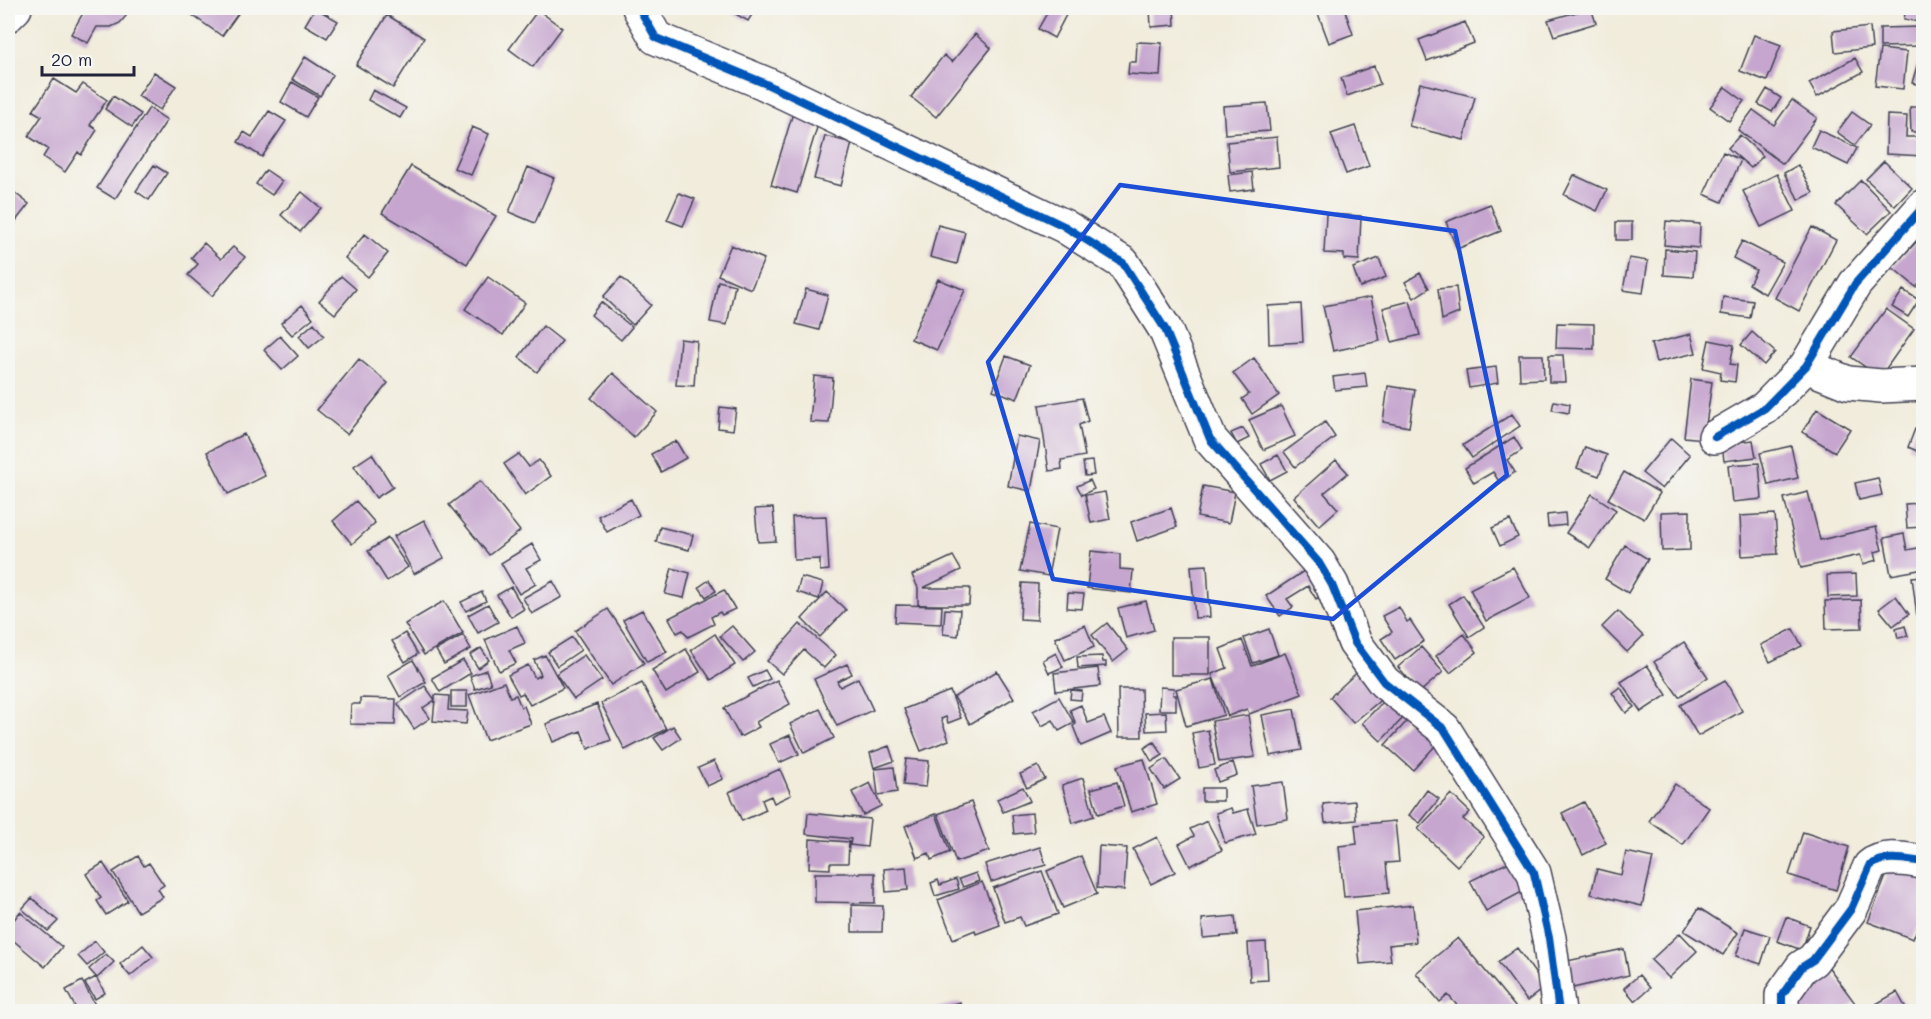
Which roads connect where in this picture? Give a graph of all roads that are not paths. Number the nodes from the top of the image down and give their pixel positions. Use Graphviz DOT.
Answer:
graph roads {
  1 [pos="15,8"];
  2 [pos="639,8"];
  3 [pos="8,15"];
  4 [pos="1923,206"];
  5 [pos="1806,366"];
  6 [pos="1923,384"];
  7 [pos="1715,437"];
  8 [pos="1923,862"];
  9 [pos="1559,1011"];
  10 [pos="1782,1011"];
  1 -- 3 [label="street"];
  2 -- 9 [label="street"];
  4 -- 5 [label="street"];
  5 -- 6 [label="street"];
  5 -- 7 [label="street"];
  8 -- 10 [label="street"];
}
